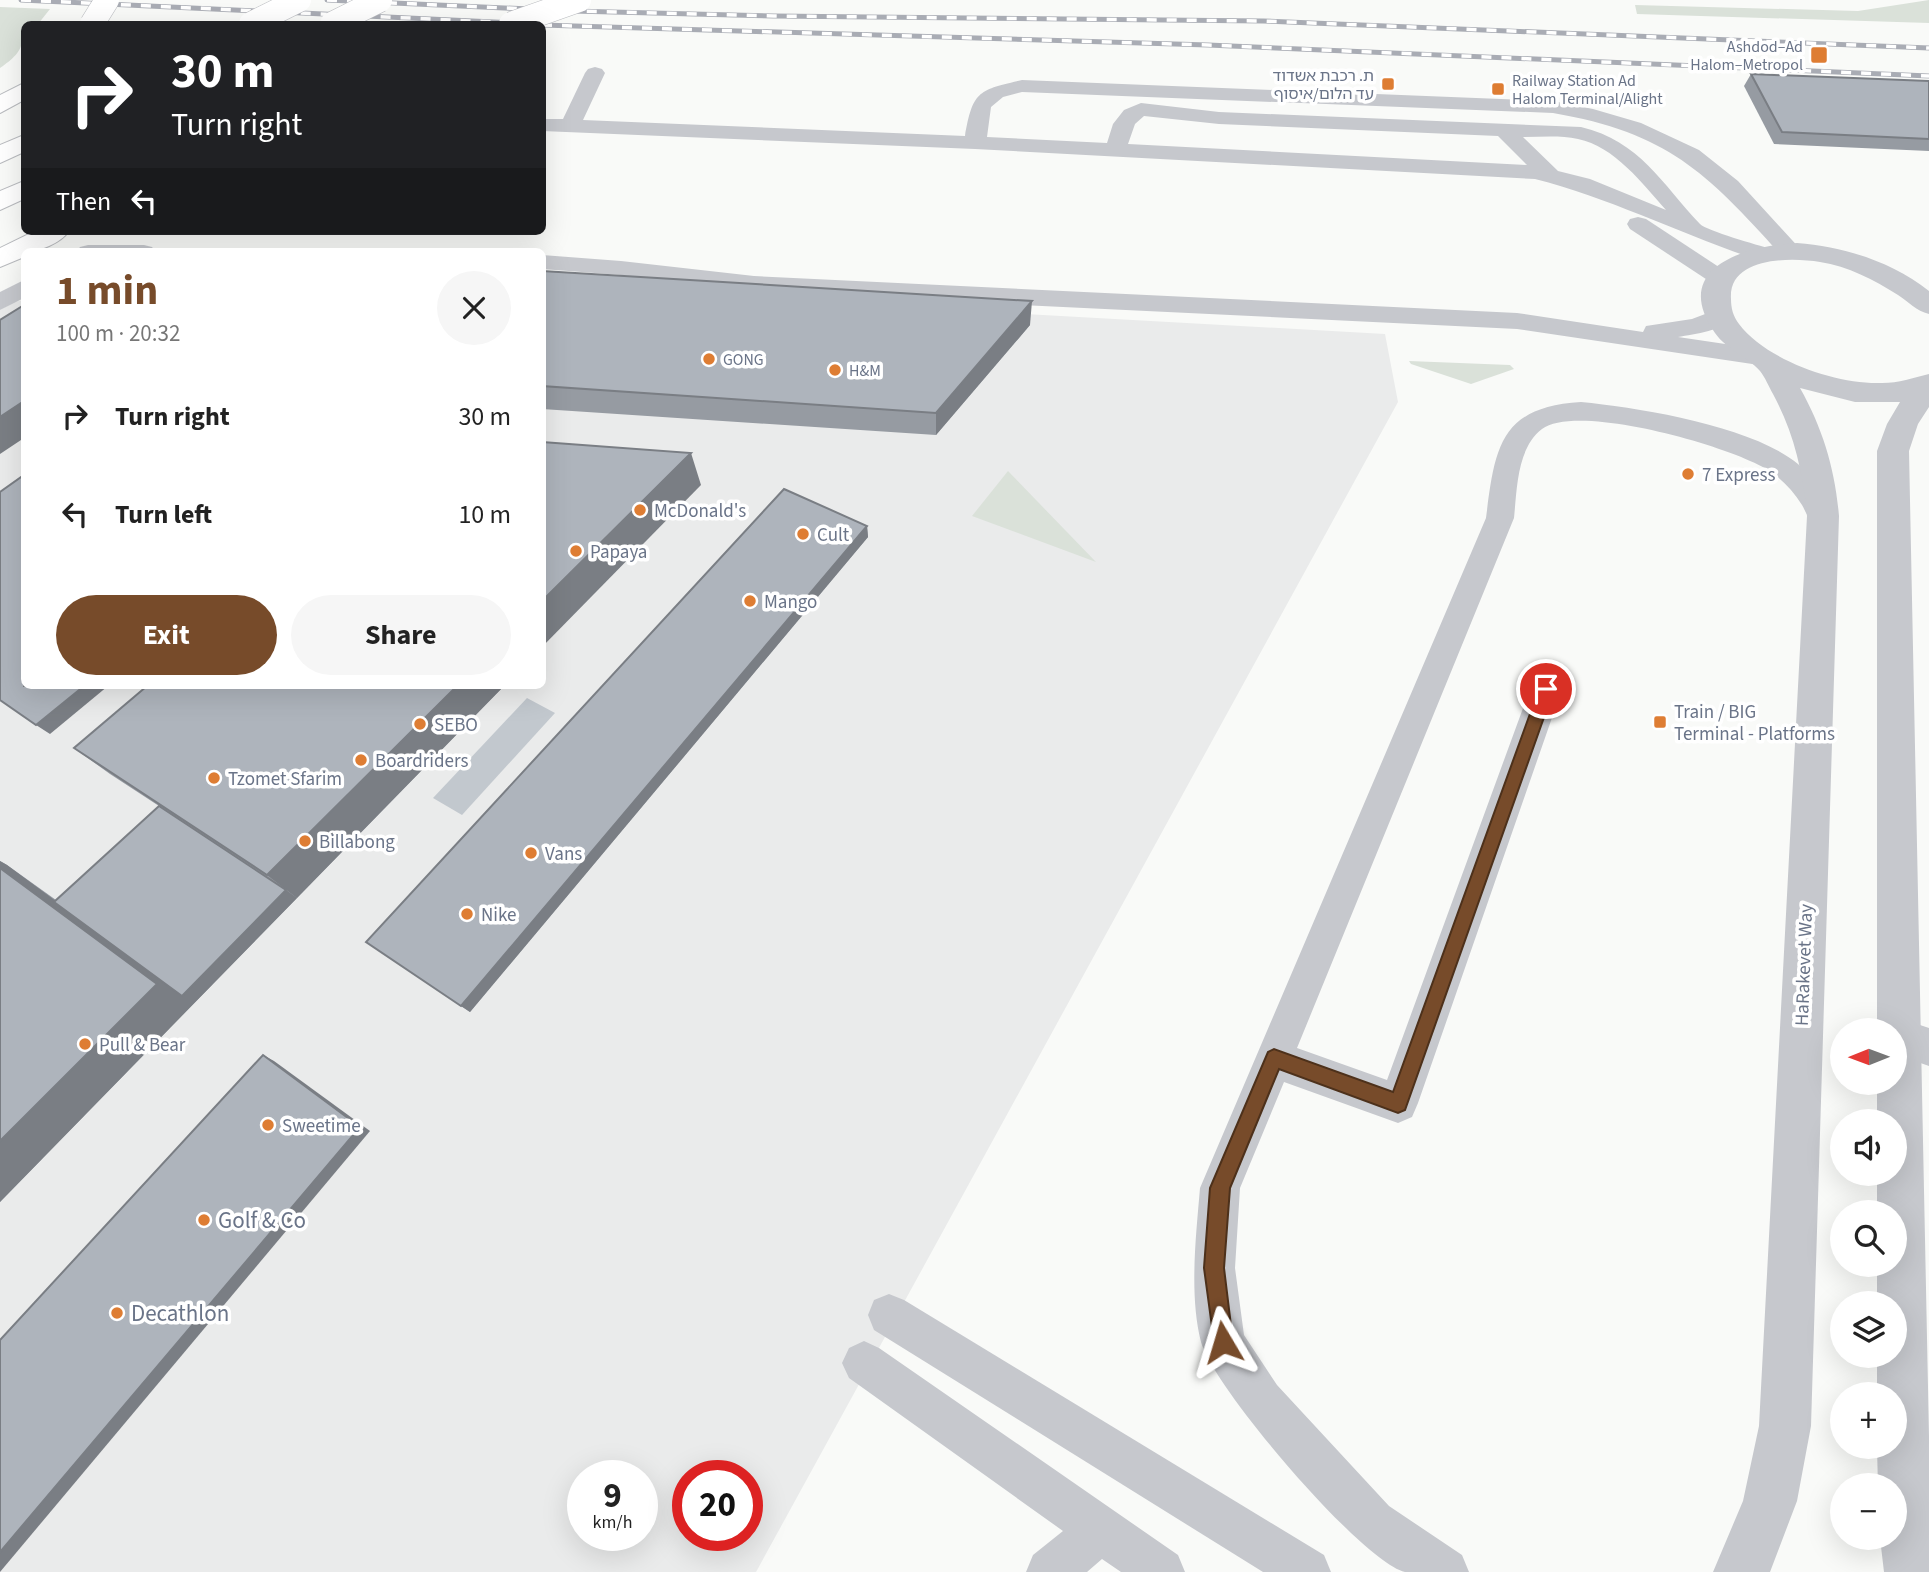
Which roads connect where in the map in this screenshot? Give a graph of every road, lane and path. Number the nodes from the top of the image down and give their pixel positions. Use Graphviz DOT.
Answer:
graph roads {
  1 [pos="107,0"];
  2 [pos="299,0"];
  3 [pos="380,0"];
  4 [pos="579,0"];
  5 [pos="94,21"];
  6 [pos="257,21"];
  7 [pos="338,21"];
  8 [pos="520,21"];
  9 [pos="595,72"];
  10 [pos="21,92"];
  11 [pos="1154,99"];
  12 [pos="0,106"];
  13 [pos="546,125"];
  14 [pos="570,126"];
  15 [pos="1504,130"];
  16 [pos="975,143"];
  17 [pos="21,144"];
  18 [pos="1115,150"];
  19 [pos="0,155"];
  20 [pos="1492,170"];
  21 [pos="1550,175"];
  22 [pos="21,191"];
  23 [pos="0,202"];
  24 [pos="1695,230"];
  25 [pos="48,235"];
  26 [pos="21,248"];
  27 [pos="22,248"];
  28 [pos="1791,252"];
  29 [pos="1763,254"];
  30 [pos="0,259"];
  31 [pos="546,262"];
  32 [pos="1720,278"];
  33 [pos="21,290"];
  34 [pos="0,302"];
  35 [pos="1929,304"];
  36 [pos="21,314"];
  37 [pos="1721,316"];
  38 [pos="0,325"];
  39 [pos="1619,336"];
  40 [pos="1764,360"];
  41 [pos="1929,385"];
  42 [pos="1823,516"];
  43 [pos="1546,689"];
  44 [pos="1914,1042"];
  45 [pos="1274,1059"];
  46 [pos="889,1315"];
  47 [pos="864,1363"];
  48 [pos="1101,1530"];
  49 [pos="1050,1572"];
  50 [pos="1161,1572"];
  51 [pos="1307,1572"];
  52 [pos="1445,1572"];
  53 [pos="1741,1572"];
  54 [pos="1912,1572"];
  1 -- 5 [label="highway, bridge"];
  2 -- 6 [label="highway, bridge"];
  3 -- 7 [label="highway, bridge"];
  4 -- 8 [label="highway, bridge"];
  9 -- 14 [label="lane"];
  10 -- 12 [label="highway"];
  11 -- 15 [label="lane"];
  11 -- 16 [label="lane"];
  11 -- 18 [label="lane"];
  11 -- 28 [label="lane"];
  13 -- 14 [label="lane"];
  14 -- 16 [label="lane"];
  15 -- 21 [label="lane"];
  15 -- 24 [label="lane"];
  16 -- 18 [label="lane"];
  17 -- 19 [label="highway"];
  18 -- 20 [label="lane"];
  20 -- 21 [label="lane"];
  20 -- 32 [label="lane"];
  21 -- 24 [label="lane"];
  22 -- 23 [label="highway"];
  24 -- 29 [label="lane"];
  25 -- 27 [label="highway"];
  26 -- 30 [label="highway"];
  28 -- 29 [label="street"];
  28 -- 35 [label="street"];
  29 -- 32 [label="street"];
  31 -- 39 [label="lane"];
  32 -- 37 [label="street"];
  33 -- 34 [label="lane"];
  36 -- 38 [label="lane"];
  37 -- 39 [label="lane"];
  37 -- 40 [label="street"];
  39 -- 40 [label="lane"];
  40 -- 41 [label="street"];
  40 -- 42 [label="street, HaRakevet Way"];
  41 -- 44 [label="street"];
  42 -- 45 [label="lane"];
  42 -- 53 [label="street, HaRakevet Way"];
  43 -- 45 [label="lane"];
  44 -- 54 [label="street"];
  45 -- 52 [label="lane"];
  46 -- 51 [label="lane"];
  47 -- 48 [label="lane"];
  48 -- 49 [label="lane"];
  48 -- 50 [label="lane"];
}
